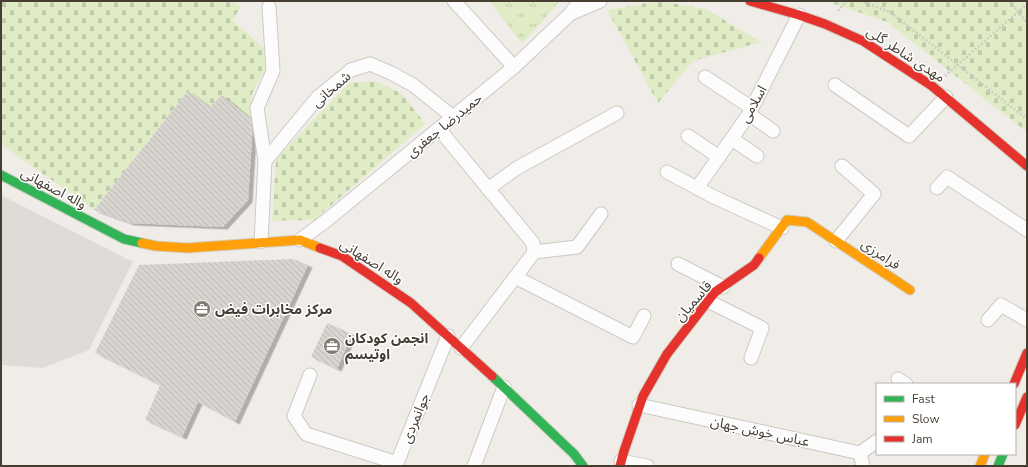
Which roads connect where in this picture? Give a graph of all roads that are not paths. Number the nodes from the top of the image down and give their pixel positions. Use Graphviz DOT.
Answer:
graph roads {
  1 [pos="454,1"];
  2 [pos="580,1"];
  3 [pos="600,1"];
  4 [pos="750,1"];
  5 [pos="269,7"];
  6 [pos="570,14"];
  7 [pos="799,15"];
  8 [pos="514,67"];
  9 [pos="705,77"];
  10 [pos="835,85"];
  11 [pos="946,97"];
  12 [pos="751,111"];
  13 [pos="617,113"];
  14 [pos="453,117"];
  15 [pos="439,129"];
  16 [pos="773,131"];
  17 [pos="688,136"];
  18 [pos="732,139"];
  19 [pos="757,156"];
  20 [pos="719,157"];
  21 [pos="265,161"];
  22 [pos="842,166"];
  23 [pos="1027,166"];
  24 [pos="666,172"];
  25 [pos="1,175"];
  26 [pos="488,188"];
  27 [pos="697,188"];
  28 [pos="937,188"];
  29 [pos="601,214"];
  30 [pos="782,228"];
  31 [pos="1027,230"];
  32 [pos="300,240"];
  33 [pos="261,242"];
  34 [pos="836,242"];
  35 [pos="534,252"];
  36 [pos="678,264"];
  37 [pos="515,278"];
  38 [pos="723,287"];
  39 [pos="910,290"];
  40 [pos="708,301"];
  41 [pos="644,316"];
  42 [pos="988,320"];
  43 [pos="1027,320"];
  44 [pos="448,336"];
  45 [pos="461,348"];
  46 [pos="1027,353"];
  47 [pos="751,358"];
  48 [pos="310,375"];
  49 [pos="1014,383"];
  50 [pos="504,388"];
  51 [pos="1027,398"];
  52 [pos="639,405"];
  53 [pos="1016,423"];
  54 [pos="876,442"];
  55 [pos="860,453"];
  56 [pos="985,455"];
  57 [pos="1003,455"];
  58 [pos="621,464"];
  59 [pos="474,466"];
  60 [pos="583,466"];
  61 [pos="647,466"];
  62 [pos="863,466"];
  63 [pos="980,466"];
  64 [pos="998,466"];
  1 -- 8 [label="street"];
  2 -- 6 [label="street, حمیدرضا جعفری"];
  3 -- 6 [label="street"];
  4 -- 7 [label="street, مهدی شاطر گلی"];
  5 -- 21 [label="street"];
  6 -- 8 [label="street, حمیدرضا جعفری"];
  7 -- 11 [label="street, مهدی شاطر گلی"];
  7 -- 12 [label="street, اسلامی"];
  8 -- 14 [label="street, حمیدرضا جعفری"];
  9 -- 12 [label="street"];
  10 -- 11 [label="street"];
  11 -- 23 [label="street, مهدی شاطر گلی"];
  12 -- 16 [label="street"];
  12 -- 18 [label="street, اسلامی"];
  13 -- 26 [label="street"];
  14 -- 15 [label="street, حمیدرضا جعفری"];
  14 -- 21 [label="street, شمخانی"];
  15 -- 26 [label="street"];
  15 -- 32 [label="street, حمیدرضا جعفری"];
  17 -- 20 [label="street"];
  18 -- 19 [label="street"];
  18 -- 20 [label="street, اسلامی"];
  20 -- 27 [label="street, اسلامی"];
  21 -- 33 [label="street"];
  22 -- 34 [label="street"];
  24 -- 27 [label="street"];
  25 -- 33 [label="street, واله اصفهانی"];
  26 -- 35 [label="street"];
  27 -- 30 [label="street"];
  28 -- 31 [label="street"];
  29 -- 35 [label="street"];
  30 -- 34 [label="street, قاسمیان"];
  30 -- 38 [label="street, قاسمیان"];
  32 -- 33 [label="street, واله اصفهانی"];
  32 -- 44 [label="street, واله اصفهانی"];
  34 -- 39 [label="street, فرامرزی"];
  35 -- 37 [label="street"];
  36 -- 38 [label="street"];
  37 -- 41 [label="street"];
  37 -- 45 [label="street"];
  38 -- 40 [label="street, قاسمیان"];
  40 -- 47 [label="street"];
  40 -- 52 [label="street, قاسمیان"];
  42 -- 43 [label="street"];
  44 -- 45 [label="street, واله اصفهانی"];
  44 -- 48 [label="street, جوانمردی"];
  45 -- 50 [label="street, واله اصفهانی"];
  46 -- 49 [label="street"];
  50 -- 59 [label="street"];
  50 -- 60 [label="street, واله اصفهانی"];
  51 -- 53 [label="street"];
  52 -- 55 [label="street, عباس خوش جهان"];
  52 -- 58 [label="street, قاسمیان"];
  54 -- 55 [label="street"];
  55 -- 62 [label="street"];
  56 -- 63 [label="street"];
  57 -- 64 [label="street"];
  58 -- 61 [label="street"];
}
